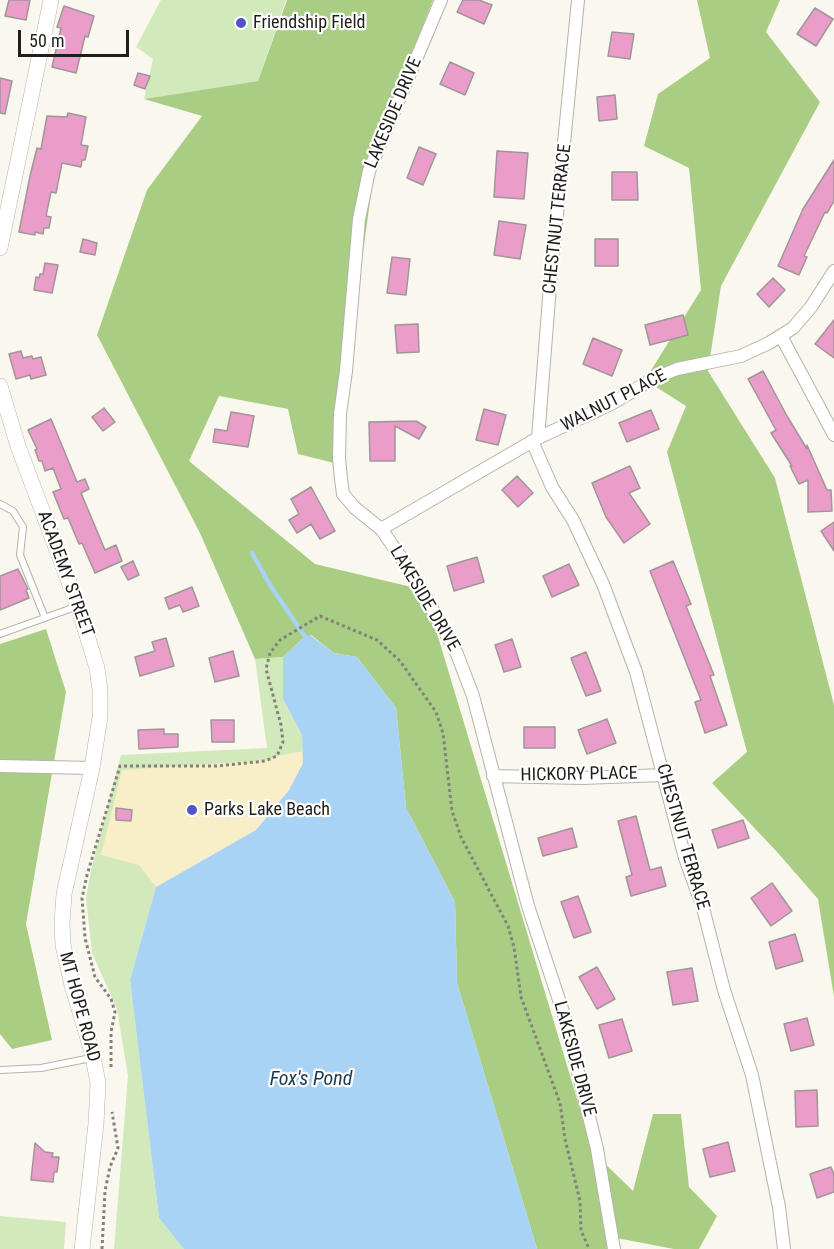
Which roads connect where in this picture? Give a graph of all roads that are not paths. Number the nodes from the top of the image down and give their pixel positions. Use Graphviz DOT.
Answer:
graph roads {
  1 [pos="51,0"];
  2 [pos="441,0"];
  3 [pos="578,0"];
  4 [pos="0,248"];
  5 [pos="834,271"];
  6 [pos="781,336"];
  7 [pos="0,386"];
  8 [pos="834,435"];
  9 [pos="535,440"];
  10 [pos="0,504"];
  11 [pos="381,529"];
  12 [pos="78,606"];
  13 [pos="45,618"];
  14 [pos="0,634"];
  15 [pos="0,766"];
  16 [pos="92,768"];
  17 [pos="664,775"];
  18 [pos="494,776"];
  19 [pos="93,1058"];
  20 [pos="0,1070"];
  21 [pos="82,1249"];
  22 [pos="614,1249"];
  23 [pos="784,1249"];
  1 -- 4 [label="street"];
  2 -- 11 [label="street, LAKESIDE DRIVE"];
  3 -- 9 [label="street, CHESTNUT TERRACE"];
  5 -- 6 [label="street, WALNUT PLACE"];
  6 -- 8 [label="street"];
  6 -- 9 [label="street, WALNUT PLACE"];
  7 -- 12 [label="street, ACADEMY STREET"];
  9 -- 11 [label="street, WALNUT PLACE"];
  9 -- 17 [label="street, CHESTNUT TERRACE"];
  10 -- 13 [label="lane"];
  11 -- 18 [label="street, LAKESIDE DRIVE"];
  12 -- 13 [label="lane"];
  12 -- 16 [label="street, ACADEMY STREET"];
  13 -- 14 [label="lane"];
  15 -- 16 [label="street"];
  16 -- 19 [label="street, MT HOPE ROAD"];
  17 -- 18 [label="street, HICKORY PLACE"];
  17 -- 23 [label="street, CHESTNUT TERRACE"];
  18 -- 22 [label="street, LAKESIDE DRIVE"];
  19 -- 20 [label="lane"];
  19 -- 21 [label="street, MT HOPE ROAD"];
}
